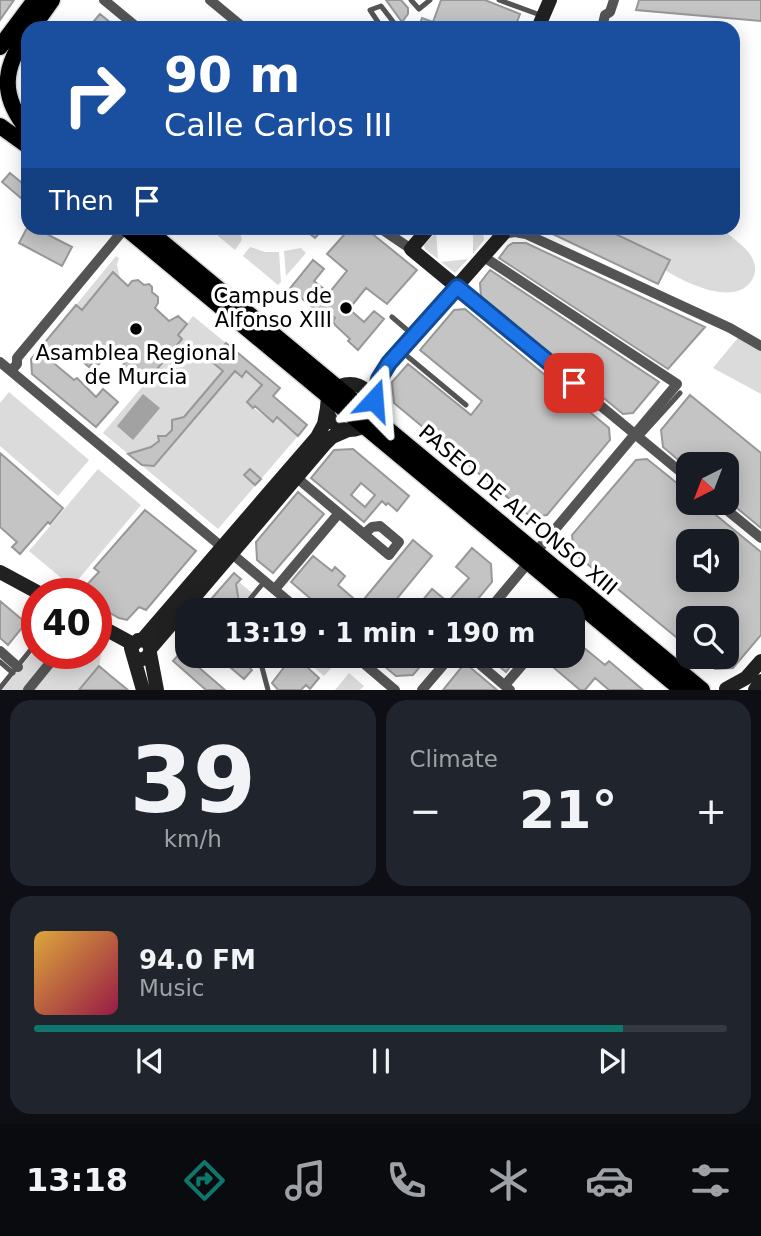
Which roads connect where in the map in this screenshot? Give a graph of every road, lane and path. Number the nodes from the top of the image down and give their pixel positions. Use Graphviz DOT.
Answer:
graph roads {
  1 [pos="35,0"];
  2 [pos="52,0"];
  3 [pos="104,0"];
  4 [pos="210,0"];
  5 [pos="411,0"];
  6 [pos="430,0"];
  7 [pos="499,0"];
  8 [pos="550,0"];
  9 [pos="614,0"];
  10 [pos="508,2"];
  11 [pos="605,20"];
  12 [pos="37,21"];
  13 [pos="130,21"];
  14 [pos="236,21"];
  15 [pos="377,21"];
  16 [pos="393,21"];
  17 [pos="538,21"];
  18 [pos="540,21"];
  19 [pos="21,44"];
  20 [pos="0,47"];
  21 [pos="0,75"];
  22 [pos="6,92"];
  23 [pos="0,111"];
  24 [pos="21,122"];
  25 [pos="0,127"];
  26 [pos="21,141"];
  27 [pos="120,235"];
  28 [pos="135,235"];
  29 [pos="153,235"];
  30 [pos="390,235"];
  31 [pos="423,235"];
  32 [pos="496,235"];
  33 [pos="528,235"];
  34 [pos="411,249"];
  35 [pos="484,257"];
  36 [pos="426,262"];
  37 [pos="457,287"];
  38 [pos="392,317"];
  39 [pos="429,317"];
  40 [pos="413,335"];
  41 [pos="761,346"];
  42 [pos="400,350"];
  43 [pos="0,362"];
  44 [pos="388,363"];
  45 [pos="11,371"];
  46 [pos="335,394"];
  47 [pos="466,405"];
  48 [pos="364,419"];
  49 [pos="637,436"];
  50 [pos="676,468"];
  51 [pos="297,477"];
  52 [pos="339,513"];
  53 [pos="733,515"];
  54 [pos="364,534"];
  55 [pos="761,538"];
  56 [pos="227,550"];
  57 [pos="532,557"];
  58 [pos="0,572"];
  59 [pos="265,581"];
  60 [pos="21,583"];
  61 [pos="275,589"];
  62 [pos="251,598"];
  63 [pos="285,598"];
  64 [pos="499,598"];
  65 [pos="112,633"];
  66 [pos="160,635"];
  67 [pos="142,649"];
  68 [pos="0,651"];
  69 [pos="761,661"];
  70 [pos="0,662"];
  71 [pos="21,662"];
  72 [pos="262,668"];
  73 [pos="369,668"];
  74 [pos="441,668"];
  75 [pos="484,668"];
  76 [pos="522,668"];
  77 [pos="45,669"];
  78 [pos="15,670"];
  79 [pos="152,671"];
  80 [pos="761,681"];
  81 [pos="0,688"];
  82 [pos="508,688"];
  83 [pos="28,690"];
  84 [pos="143,690"];
  85 [pos="157,690"];
  86 [pos="268,690"];
  87 [pos="395,690"];
  88 [pos="422,690"];
  89 [pos="682,690"];
  90 [pos="702,690"];
  91 [pos="724,690"];
  92 [pos="755,690"];
  1 -- 20 [label="main road"];
  2 -- 12 [label="main road"];
  3 -- 13 [label="street"];
  4 -- 14 [label="street"];
  5 -- 6 [label="lane"];
  7 -- 10 [label="lane"];
  8 -- 18 [label="main road"];
  9 -- 11 [label="street"];
  10 -- 17 [label="lane"];
  15 -- 16 [label="lane"];
  19 -- 22 [label="main road"];
  21 -- 22 [label="main road"];
  22 -- 23 [label="main road"];
  22 -- 24 [label="main road"];
  25 -- 26 [label="main road"];
  27 -- 45 [label="street"];
  28 -- 46 [label="main road, PASEO DE ALFONSO XIII"];
  29 -- 46 [label="main road, PASEO DE ALFONSO XIII"];
  30 -- 34 [label="street"];
  31 -- 34 [label="main road"];
  32 -- 35 [label="main road"];
  33 -- 41 [label="street"];
  34 -- 36 [label="main road"];
  35 -- 37 [label="main road"];
  35 -- 49 [label="street"];
  36 -- 37 [label="main road"];
  36 -- 39 [label="main road"];
  37 -- 39 [label="main road"];
  37 -- 49 [label="street"];
  38 -- 40 [label="lane"];
  39 -- 40 [label="main road"];
  40 -- 42 [label="main road"];
  42 -- 44 [label="main road"];
  42 -- 47 [label="lane"];
  43 -- 45 [label="street"];
  44 -- 46 [label="main road"];
  44 -- 48 [label="main road"];
  45 -- 56 [label="street"];
  46 -- 48 [label="main road, PASEO DE ALFONSO XIII"];
  46 -- 48 [label="main road"];
  46 -- 56 [label="main road"];
  48 -- 51 [label="main road"];
  48 -- 57 [label="main road, PASEO DE ALFONSO XIII"];
  49 -- 50 [label="street"];
  49 -- 57 [label="street"];
  51 -- 52 [label="street"];
  51 -- 56 [label="main road"];
  52 -- 54 [label="street"];
  52 -- 61 [label="street"];
  53 -- 55 [label="street"];
  56 -- 59 [label="street"];
  56 -- 66 [label="main road"];
  56 -- 67 [label="main road"];
  57 -- 64 [label="street"];
  57 -- 89 [label="main road, PASEO DE ALFONSO XIII"];
  57 -- 90 [label="main road, PASEO DE ALFONSO XIII"];
  58 -- 60 [label="main road"];
  59 -- 61 [label="street"];
  59 -- 62 [label="lane"];
  61 -- 63 [label="street"];
  65 -- 67 [label="main road"];
  66 -- 67 [label="main road"];
  66 -- 79 [label="main road"];
  67 -- 79 [label="main road"];
  67 -- 84 [label="main road"];
  68 -- 78 [label="street"];
  69 -- 91 [label="main road"];
  70 -- 78 [label="lane"];
  71 -- 78 [label="lane"];
  72 -- 86 [label="lane"];
  73 -- 87 [label="street"];
  74 -- 88 [label="street"];
  75 -- 82 [label="street"];
  76 -- 82 [label="street"];
  77 -- 83 [label="street"];
  78 -- 81 [label="lane"];
  79 -- 85 [label="main road"];
  80 -- 92 [label="main road"];
}
